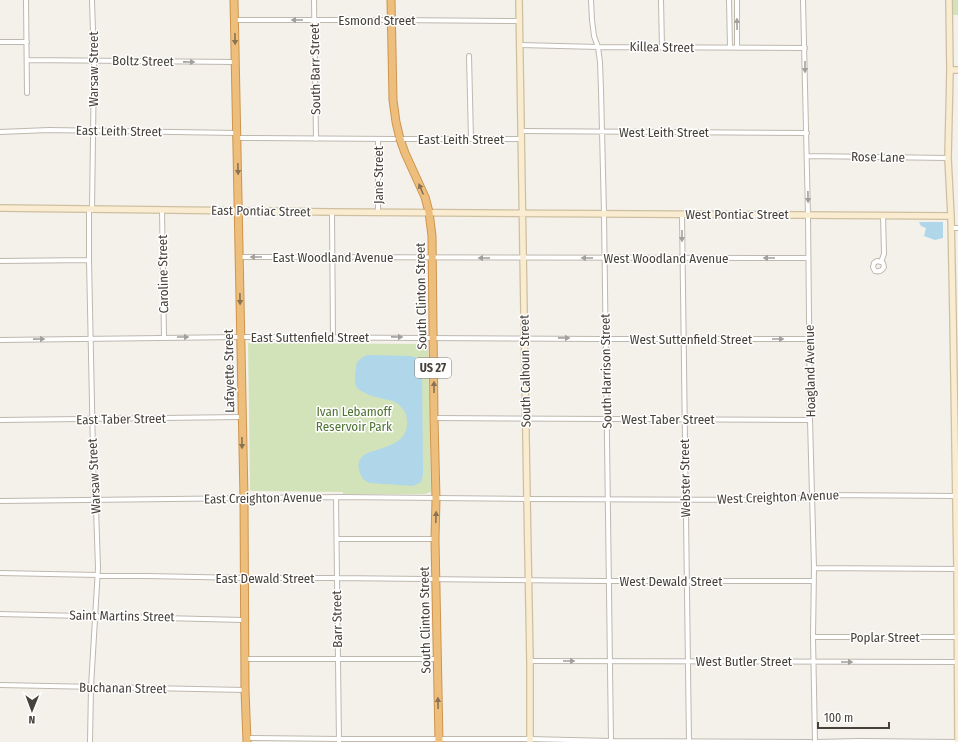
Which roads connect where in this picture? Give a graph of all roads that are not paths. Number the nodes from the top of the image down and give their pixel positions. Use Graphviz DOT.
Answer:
graph roads {
  1 [pos="26,0"];
  2 [pos="92,0"];
  3 [pos="234,0"];
  4 [pos="314,0"];
  5 [pos="391,0"];
  6 [pos="519,0"];
  7 [pos="591,0"];
  8 [pos="661,0"];
  9 [pos="729,0"];
  10 [pos="737,0"];
  11 [pos="804,0"];
  12 [pos="950,0"];
  13 [pos="235,20"];
  14 [pos="314,20"];
  15 [pos="392,20"];
  16 [pos="519,21"];
  17 [pos="0,42"];
  18 [pos="27,42"];
  19 [pos="520,45"];
  20 [pos="598,47"];
  21 [pos="662,47"];
  22 [pos="730,48"];
  23 [pos="737,48"];
  24 [pos="805,48"];
  25 [pos="470,56"];
  26 [pos="27,60"];
  27 [pos="94,60"];
  28 [pos="235,62"];
  29 [pos="950,70"];
  30 [pos="958,70"];
  31 [pos="27,93"];
  32 [pos="93,131"];
  33 [pos="521,131"];
  34 [pos="0,132"];
  35 [pos="602,132"];
  36 [pos="807,133"];
  37 [pos="237,136"];
  38 [pos="316,138"];
  39 [pos="378,139"];
  40 [pos="397,139"];
  41 [pos="471,139"];
  42 [pos="521,139"];
  43 [pos="807,156"];
  44 [pos="948,158"];
  45 [pos="0,208"];
  46 [pos="90,210"];
  47 [pos="162,210"];
  48 [pos="238,211"];
  49 [pos="332,212"];
  50 [pos="378,212"];
  51 [pos="429,212"];
  52 [pos="523,212"];
  53 [pos="604,213"];
  54 [pos="682,214"];
  55 [pos="808,215"];
  56 [pos="883,215"];
  57 [pos="951,216"];
  58 [pos="951,228"];
  59 [pos="958,228"];
  60 [pos="239,257"];
  61 [pos="332,258"];
  62 [pos="432,258"];
  63 [pos="523,258"];
  64 [pos="604,258"];
  65 [pos="682,258"];
  66 [pos="808,258"];
  67 [pos="89,260"];
  68 [pos="0,261"];
  69 [pos="881,262"];
  70 [pos="955,317"];
  71 [pos="164,337"];
  72 [pos="241,337"];
  73 [pos="333,337"];
  74 [pos="433,338"];
  75 [pos="525,338"];
  76 [pos="684,338"];
  77 [pos="90,339"];
  78 [pos="605,339"];
  79 [pos="809,339"];
  80 [pos="0,340"];
  81 [pos="956,411"];
  82 [pos="242,417"];
  83 [pos="434,418"];
  84 [pos="526,418"];
  85 [pos="92,419"];
  86 [pos="607,419"];
  87 [pos="684,419"];
  88 [pos="0,420"];
  89 [pos="810,420"];
  90 [pos="957,496"];
  91 [pos="336,497"];
  92 [pos="812,497"];
  93 [pos="244,498"];
  94 [pos="436,499"];
  95 [pos="527,499"];
  96 [pos="608,499"];
  97 [pos="94,500"];
  98 [pos="685,500"];
  99 [pos="0,501"];
  100 [pos="337,539"];
  101 [pos="435,539"];
  102 [pos="814,568"];
  103 [pos="957,569"];
  104 [pos="0,574"];
  105 [pos="97,575"];
  106 [pos="245,578"];
  107 [pos="337,578"];
  108 [pos="436,579"];
  109 [pos="529,580"];
  110 [pos="609,581"];
  111 [pos="687,581"];
  112 [pos="814,581"];
  113 [pos="0,614"];
  114 [pos="95,616"];
  115 [pos="244,620"];
  116 [pos="813,637"];
  117 [pos="957,637"];
  118 [pos="246,659"];
  119 [pos="338,659"];
  120 [pos="438,659"];
  121 [pos="530,661"];
  122 [pos="610,661"];
  123 [pos="688,661"];
  124 [pos="813,662"];
  125 [pos="957,662"];
  126 [pos="0,685"];
  127 [pos="91,687"];
  128 [pos="245,690"];
  129 [pos="958,710"];
  130 [pos="247,740"];
  131 [pos="339,740"];
  132 [pos="439,740"];
  133 [pos="530,741"];
  134 [pos="875,741"];
  135 [pos="90,742"];
  136 [pos="611,742"];
  137 [pos="689,742"];
  138 [pos="811,742"];
  139 [pos="816,742"];
  140 [pos="958,742"];
  1 -- 18 [label="street"];
  2 -- 27 [label="street, Warsaw Street"];
  3 -- 13 [label="highway, Lafayette Street"];
  4 -- 14 [label="street, South Barr Street"];
  5 -- 15 [label="highway, South Clinton Street / US 27"];
  6 -- 16 [label="street, South Calhoun Street"];
  7 -- 20 [label="street, South Harrison Street"];
  8 -- 21 [label="street"];
  9 -- 22 [label="street"];
  23 -- 10 [label="street, one-way"];
  11 -- 24 [label="street, Hoagland Avenue"];
  12 -- 29 [label="street"];
  14 -- 13 [label="street, Esmond Street, one-way"];
  13 -- 28 [label="highway, Lafayette Street, one-way"];
  14 -- 15 [label="street, Esmond Street"];
  14 -- 38 [label="street, South Barr Street"];
  15 -- 16 [label="street, Esmond Street"];
  15 -- 40 [label="highway, South Clinton Street / US 27"];
  16 -- 19 [label="street, South Calhoun Street"];
  17 -- 18 [label="street"];
  18 -- 26 [label="street"];
  19 -- 20 [label="street, Killea Street"];
  19 -- 33 [label="street, South Calhoun Street"];
  20 -- 21 [label="street, Killea Street"];
  20 -- 35 [label="street, South Harrison Street"];
  21 -- 22 [label="street, Killea Street"];
  22 -- 23 [label="street, Killea Street"];
  23 -- 24 [label="street, Killea Street"];
  24 -- 36 [label="street, Hoagland Avenue, one-way"];
  25 -- 41 [label="street"];
  26 -- 27 [label="street, Boltz Street"];
  26 -- 31 [label="street"];
  27 -- 28 [label="street, Boltz Street, one-way"];
  27 -- 32 [label="street, Warsaw Street"];
  28 -- 37 [label="highway, Lafayette Street"];
  29 -- 30 [label="street"];
  29 -- 44 [label="street"];
  32 -- 34 [label="street, East Leith Street"];
  32 -- 37 [label="street, East Leith Street"];
  32 -- 46 [label="street, Warsaw Street"];
  33 -- 35 [label="street, West Leith Street"];
  33 -- 42 [label="street, South Calhoun Street"];
  35 -- 36 [label="street, West Leith Street"];
  35 -- 53 [label="street, South Harrison Street"];
  36 -- 43 [label="street, Hoagland Avenue"];
  37 -- 38 [label="street, East Leith Street"];
  37 -- 48 [label="highway, Lafayette Street, one-way"];
  38 -- 39 [label="street, East Leith Street"];
  39 -- 40 [label="street, East Leith Street"];
  39 -- 50 [label="street, Jane Street"];
  40 -- 41 [label="street, East Leith Street"];
  51 -- 40 [label="highway, South Clinton Street / US 27, one-way"];
  41 -- 42 [label="street, East Leith Street"];
  42 -- 52 [label="street, South Calhoun Street"];
  43 -- 44 [label="street, Rose Lane"];
  43 -- 55 [label="street, Hoagland Avenue, one-way"];
  44 -- 57 [label="street"];
  45 -- 46 [label="street, East Pontiac Street"];
  46 -- 47 [label="street, East Pontiac Street"];
  46 -- 67 [label="street, Warsaw Street"];
  47 -- 48 [label="street, East Pontiac Street"];
  47 -- 71 [label="street, Caroline Street"];
  48 -- 49 [label="street, East Pontiac Street"];
  48 -- 60 [label="highway, Lafayette Street"];
  49 -- 50 [label="street, East Pontiac Street"];
  49 -- 61 [label="street"];
  50 -- 51 [label="street, East Pontiac Street"];
  51 -- 52 [label="street, East Pontiac Street"];
  51 -- 62 [label="highway, South Clinton Street / US 27"];
  52 -- 53 [label="street, West Pontiac Street"];
  52 -- 63 [label="street, South Calhoun Street"];
  53 -- 54 [label="street, West Pontiac Street"];
  53 -- 64 [label="street, South Harrison Street"];
  54 -- 55 [label="street, West Pontiac Street"];
  54 -- 65 [label="street, Webster Street, one-way"];
  55 -- 56 [label="street, West Pontiac Street"];
  55 -- 66 [label="street, Hoagland Avenue"];
  56 -- 57 [label="street, West Pontiac Street"];
  56 -- 69 [label="street"];
  57 -- 58 [label="street"];
  58 -- 59 [label="street"];
  58 -- 70 [label="street"];
  61 -- 60 [label="street, East Woodland Avenue, one-way"];
  60 -- 72 [label="highway, Lafayette Street, one-way"];
  61 -- 62 [label="street, East Woodland Avenue"];
  61 -- 73 [label="street"];
  63 -- 62 [label="street, East Woodland Avenue, one-way"];
  62 -- 74 [label="highway, South Clinton Street / US 27"];
  64 -- 63 [label="street, West Woodland Avenue, one-way"];
  63 -- 75 [label="street, South Calhoun Street"];
  64 -- 65 [label="street, West Woodland Avenue"];
  64 -- 78 [label="street, South Harrison Street"];
  66 -- 65 [label="street, West Woodland Avenue, one-way"];
  65 -- 76 [label="street, Webster Street"];
  66 -- 79 [label="street, Hoagland Avenue"];
  67 -- 68 [label="street"];
  67 -- 77 [label="street, Warsaw Street"];
  70 -- 81 [label="street"];
  71 -- 72 [label="street, East Suttenfield Street, one-way"];
  71 -- 77 [label="street, East Suttenfield Street"];
  72 -- 73 [label="street, East Suttenfield Street"];
  72 -- 82 [label="highway, Lafayette Street"];
  73 -- 74 [label="street, East Suttenfield Street, one-way"];
  74 -- 75 [label="street, East Suttenfield Street"];
  83 -- 74 [label="highway, South Clinton Street / US 27, one-way"];
  75 -- 78 [label="street, West Suttenfield Street, one-way"];
  75 -- 84 [label="street, South Calhoun Street"];
  76 -- 78 [label="street, West Suttenfield Street"];
  76 -- 79 [label="street, West Suttenfield Street, one-way"];
  76 -- 87 [label="street, Webster Street"];
  80 -- 77 [label="street, East Suttenfield Street, one-way"];
  77 -- 85 [label="street, Warsaw Street"];
  78 -- 86 [label="street, South Harrison Street"];
  79 -- 89 [label="street, Hoagland Avenue"];
  81 -- 90 [label="street"];
  82 -- 85 [label="street, East Taber Street"];
  82 -- 93 [label="highway, Lafayette Street, one-way"];
  83 -- 84 [label="street"];
  83 -- 94 [label="highway, South Clinton Street / US 27"];
  84 -- 86 [label="street, West Taber Street"];
  84 -- 95 [label="street, South Calhoun Street"];
  85 -- 88 [label="street, East Taber Street"];
  85 -- 97 [label="street, Warsaw Street"];
  86 -- 87 [label="street, West Taber Street"];
  86 -- 96 [label="street, South Harrison Street"];
  87 -- 89 [label="street, West Taber Street"];
  87 -- 98 [label="street, Webster Street"];
  89 -- 92 [label="street, Hoagland Avenue"];
  90 -- 92 [label="street, West Creighton Avenue"];
  90 -- 103 [label="street"];
  91 -- 93 [label="street, East Creighton Avenue"];
  91 -- 94 [label="street, East Creighton Avenue"];
  91 -- 100 [label="street, Barr Street"];
  92 -- 98 [label="street, West Creighton Avenue"];
  92 -- 102 [label="street, Hoagland Avenue"];
  93 -- 97 [label="street, East Creighton Avenue"];
  93 -- 106 [label="highway, Lafayette Street"];
  94 -- 95 [label="street, East Creighton Avenue"];
  101 -- 94 [label="highway, South Clinton Street / US 27, one-way"];
  95 -- 96 [label="street, West Creighton Avenue"];
  95 -- 109 [label="street, South Calhoun Street"];
  96 -- 98 [label="street, West Creighton Avenue"];
  96 -- 110 [label="street, South Harrison Street"];
  97 -- 99 [label="street, East Creighton Avenue"];
  97 -- 105 [label="street, Warsaw Street"];
  98 -- 111 [label="street, Webster Street"];
  100 -- 101 [label="street"];
  100 -- 107 [label="street, Barr Street"];
  101 -- 108 [label="highway, South Clinton Street / US 27"];
  102 -- 103 [label="street"];
  102 -- 112 [label="street, Hoagland Avenue"];
  103 -- 117 [label="street"];
  104 -- 105 [label="street, East Dewald Street"];
  105 -- 106 [label="street, East Dewald Street"];
  105 -- 114 [label="street, Warsaw Street"];
  106 -- 107 [label="street, East Dewald Street"];
  106 -- 115 [label="highway, Lafayette Street"];
  107 -- 108 [label="street, East Dewald Street"];
  107 -- 119 [label="street, Barr Street"];
  108 -- 109 [label="street, East Dewald Street"];
  108 -- 120 [label="highway, South Clinton Street / US 27"];
  109 -- 110 [label="street, West Dewald Street"];
  109 -- 121 [label="street, South Calhoun Street"];
  110 -- 111 [label="street, West Dewald Street"];
  110 -- 122 [label="street, South Harrison Street"];
  111 -- 112 [label="street, West Dewald Street"];
  111 -- 123 [label="street, Webster Street"];
  112 -- 116 [label="street, Hoagland Avenue"];
  113 -- 114 [label="street, Saint Martins Street"];
  114 -- 115 [label="street, Saint Martins Street"];
  114 -- 127 [label="street, Warsaw Street"];
  115 -- 118 [label="highway, Lafayette Street"];
  116 -- 117 [label="street, Poplar Street"];
  116 -- 124 [label="street, Hoagland Avenue"];
  117 -- 125 [label="street"];
  118 -- 119 [label="street"];
  118 -- 128 [label="highway, Lafayette Street"];
  119 -- 120 [label="street"];
  119 -- 131 [label="street, Barr Street"];
  132 -- 120 [label="highway, South Clinton Street / US 27, one-way"];
  121 -- 122 [label="street, West Butler Street, one-way"];
  121 -- 133 [label="street, South Calhoun Street"];
  122 -- 123 [label="street, West Butler Street"];
  122 -- 136 [label="street, South Harrison Street"];
  123 -- 124 [label="street, West Butler Street"];
  123 -- 137 [label="street, Webster Street"];
  124 -- 125 [label="street, West Butler Street, one-way"];
  124 -- 139 [label="street, Hoagland Avenue"];
  125 -- 129 [label="street"];
  126 -- 127 [label="street, Buchanan Street"];
  127 -- 128 [label="street, Buchanan Street"];
  127 -- 135 [label="street, Warsaw Street"];
  128 -- 130 [label="highway, Lafayette Street"];
  129 -- 140 [label="street"];
  130 -- 131 [label="street"];
  131 -- 132 [label="street"];
  132 -- 133 [label="street"];
  133 -- 136 [label="street"];
  134 -- 139 [label="street"];
  134 -- 140 [label="street"];
  136 -- 137 [label="street"];
  137 -- 138 [label="street"];
}
